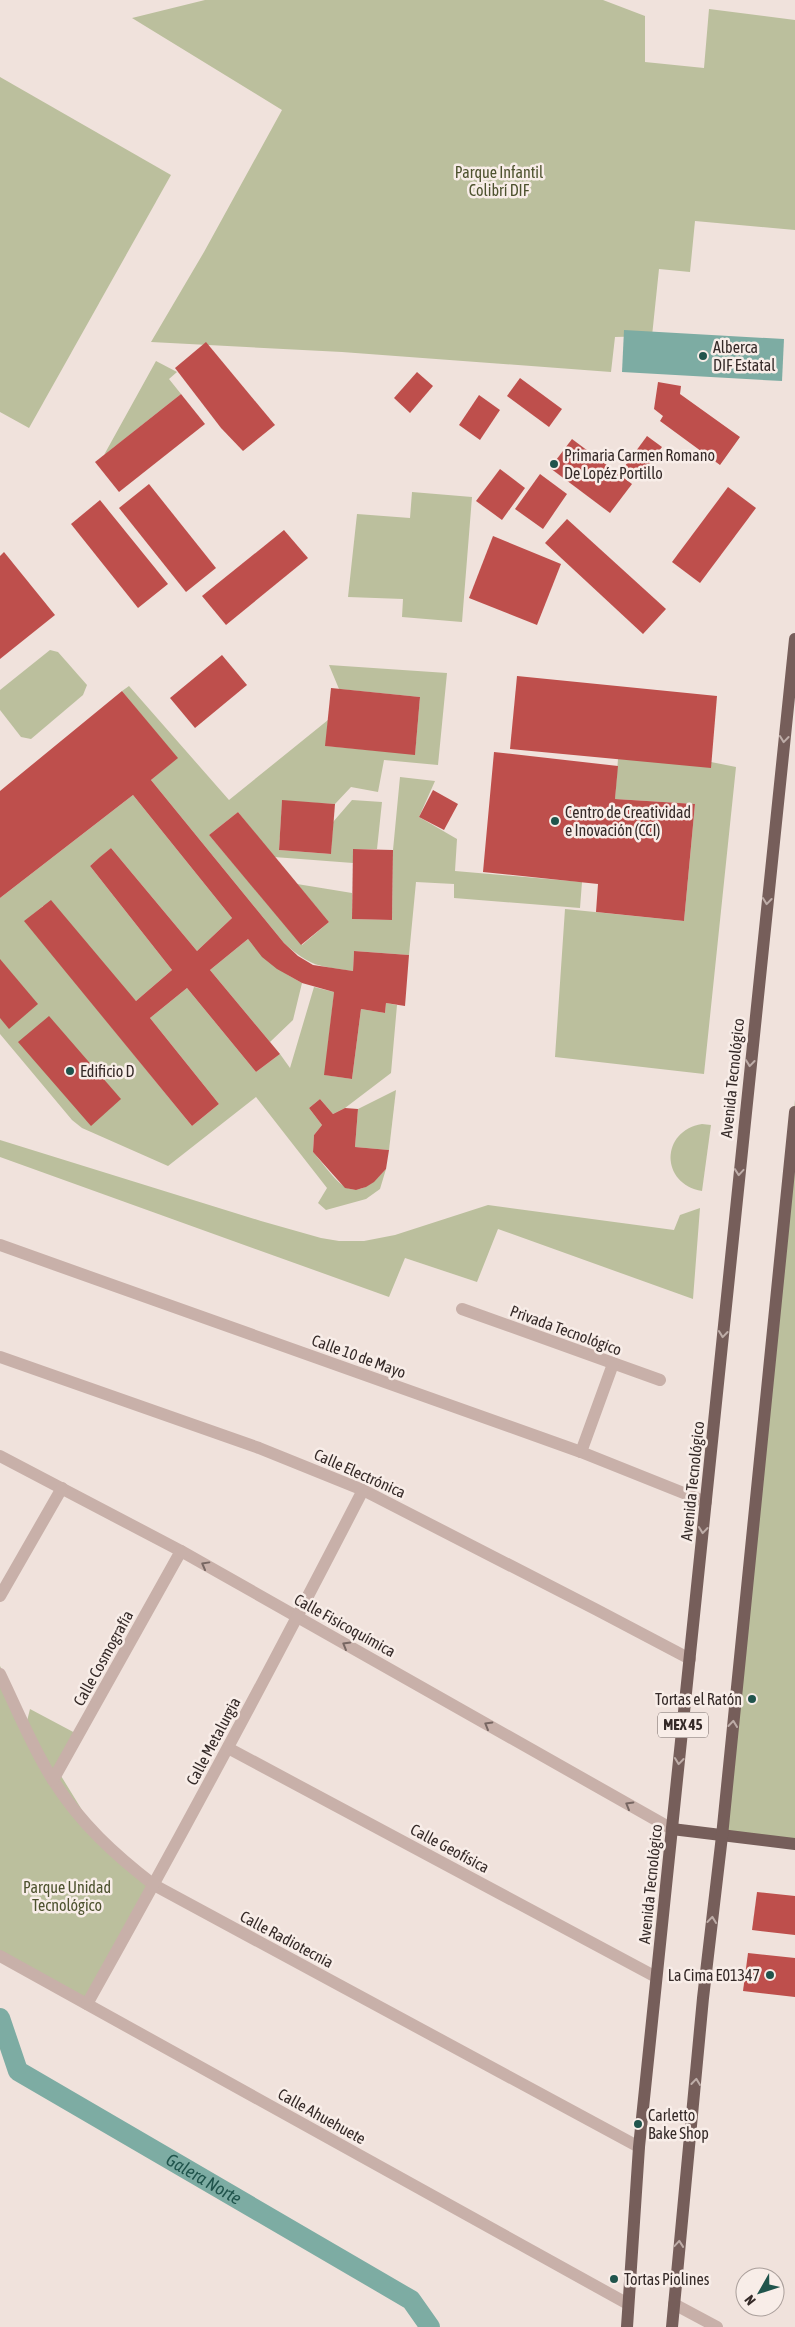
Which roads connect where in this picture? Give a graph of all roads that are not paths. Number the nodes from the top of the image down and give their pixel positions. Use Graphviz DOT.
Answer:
graph roads {
  1 [pos="795,639"];
  2 [pos="795,1112"];
  3 [pos="0,1245"];
  4 [pos="462,1309"];
  5 [pos="0,1356"];
  6 [pos="613,1364"];
  7 [pos="660,1380"];
  8 [pos="581,1452"];
  9 [pos="0,1456"];
  10 [pos="62,1488"];
  11 [pos="363,1490"];
  12 [pos="706,1502"];
  13 [pos="181,1551"];
  14 [pos="0,1596"];
  15 [pos="298,1617"];
  16 [pos="690,1660"];
  17 [pos="0,1674"];
  18 [pos="228,1748"];
  19 [pos="53,1780"];
  20 [pos="672,1829"];
  21 [pos="722,1836"];
  22 [pos="795,1844"];
  23 [pos="154,1885"];
  24 [pos="0,1956"];
  25 [pos="656,1977"];
  26 [pos="87,2004"];
  27 [pos="639,2147"];
  28 [pos="628,2304"];
  29 [pos="674,2304"];
  30 [pos="627,2327"];
  31 [pos="672,2327"];
  32 [pos="718,2327"];
  1 -- 12 [label="main road, Avenida Tecnológico / MEX 45, one-way"];
  21 -- 2 [label="main road, MEX 45, one-way"];
  3 -- 8 [label="street, Calle 10 de Mayo"];
  4 -- 6 [label="street, Privada Tecnológico"];
  5 -- 11 [label="street, Calle Electrónica"];
  6 -- 7 [label="street, Privada Tecnológico"];
  6 -- 8 [label="street"];
  8 -- 12 [label="street, Calle 10 de Mayo"];
  9 -- 10 [label="street, Calle Fisicoquímica"];
  10 -- 13 [label="street, Calle Fisicoquímica"];
  10 -- 14 [label="street"];
  11 -- 15 [label="street, Calle Metalurgia"];
  11 -- 16 [label="street, Calle Electrónica"];
  12 -- 16 [label="main road, Avenida Tecnológico / MEX 45, one-way"];
  15 -- 13 [label="street, Calle Fisicoquímica, one-way"];
  13 -- 19 [label="street, Calle Cosmografía"];
  15 -- 18 [label="street, Calle Metalurgia"];
  20 -- 15 [label="street, Calle Fisicoquímica, one-way"];
  16 -- 20 [label="main road, Avenida Tecnológico / MEX 45, one-way"];
  17 -- 19 [label="street, Calle Radiotecnia"];
  18 -- 23 [label="street, Calle Metalurgia"];
  18 -- 25 [label="street, Calle Geofísica"];
  19 -- 23 [label="street, Calle Radiotecnia"];
  20 -- 21 [label="main road"];
  20 -- 25 [label="main road, Avenida Tecnológico / MEX 45"];
  21 -- 22 [label="main road"];
  29 -- 21 [label="main road, MEX 45, one-way"];
  23 -- 26 [label="street, Calle Metalurgia"];
  23 -- 27 [label="street, Calle Radiotecnia"];
  24 -- 26 [label="street, Calle Ahuehuete"];
  25 -- 27 [label="main road, Avenida Tecnológico / MEX 45"];
  26 -- 28 [label="street, Calle Ahuehuete"];
  27 -- 28 [label="main road, Avenida Tecnológico / MEX 45"];
  28 -- 30 [label="main road, Avenida Tecnológico / MEX 45"];
  29 -- 31 [label="main road, MEX 45"];
  29 -- 32 [label="street"];
}
